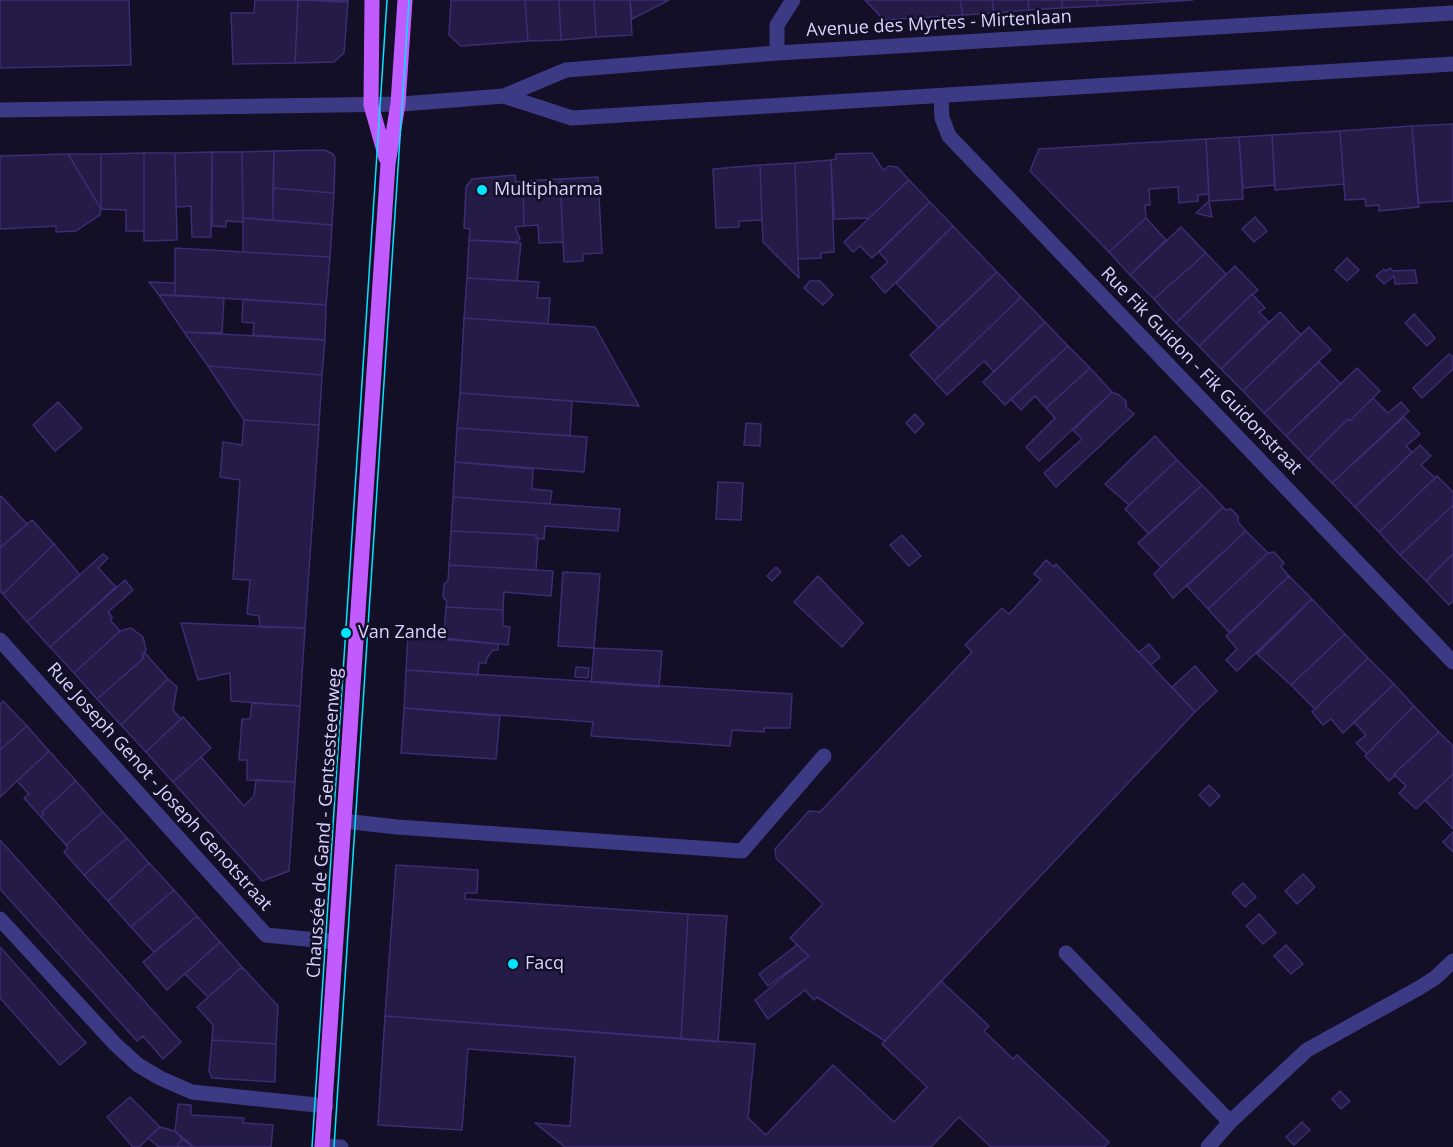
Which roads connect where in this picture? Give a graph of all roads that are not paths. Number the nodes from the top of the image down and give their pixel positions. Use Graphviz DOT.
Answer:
graph roads {
  1 [pos="372,0"];
  2 [pos="405,0"];
  3 [pos="793,0"];
  4 [pos="1453,13"];
  5 [pos="777,53"];
  6 [pos="1453,64"];
  7 [pos="504,96"];
  8 [pos="941,96"];
  9 [pos="398,104"];
  10 [pos="371,105"];
  11 [pos="0,110"];
  12 [pos="388,164"];
  13 [pos="0,640"];
  14 [pos="1453,662"];
  15 [pos="824,756"];
  16 [pos="344,821"];
  17 [pos="0,920"];
  18 [pos="336,942"];
  19 [pos="1066,953"];
  20 [pos="1453,961"];
  21 [pos="326,1106"];
  22 [pos="1230,1122"];
  23 [pos="322,1147"];
  24 [pos="341,1147"];
  25 [pos="1208,1147"];
  1 -- 10 [label="main road"];
  2 -- 9 [label="main road"];
  3 -- 5 [label="street"];
  4 -- 5 [label="street, Avenue des Myrtes - Mirtenlaan"];
  5 -- 7 [label="street, Avenue des Myrtes - Mirtenlaan"];
  6 -- 8 [label="street, Avenue des Myrtes - Mirtenlaan"];
  7 -- 8 [label="street, Avenue des Myrtes - Mirtenlaan"];
  7 -- 9 [label="street, Avenue des Myrtes - Mirtenlaan"];
  8 -- 14 [label="street, Rue Fik Guidon - Fik Guidonstraat"];
  9 -- 10 [label="street, Avenue des Myrtes - Mirtenlaan"];
  9 -- 12 [label="main road"];
  10 -- 11 [label="street, Avenue des Myrtes - Mirtenlaan"];
  10 -- 12 [label="main road"];
  12 -- 16 [label="main road, Chaussée de Gand - Gentsesteenweg"];
  13 -- 18 [label="street, Rue Joseph Genot - Joseph Genotstraat"];
  15 -- 16 [label="street"];
  16 -- 18 [label="main road, Chaussée de Gand - Gentsesteenweg"];
  17 -- 21 [label="street"];
  18 -- 21 [label="main road, Chaussée de Gand - Gentsesteenweg"];
  19 -- 22 [label="street"];
  20 -- 22 [label="street"];
  21 -- 23 [label="main road, Chaussée de Gand - Gentsesteenweg"];
  22 -- 25 [label="street"];
  23 -- 24 [label="street"];
}
